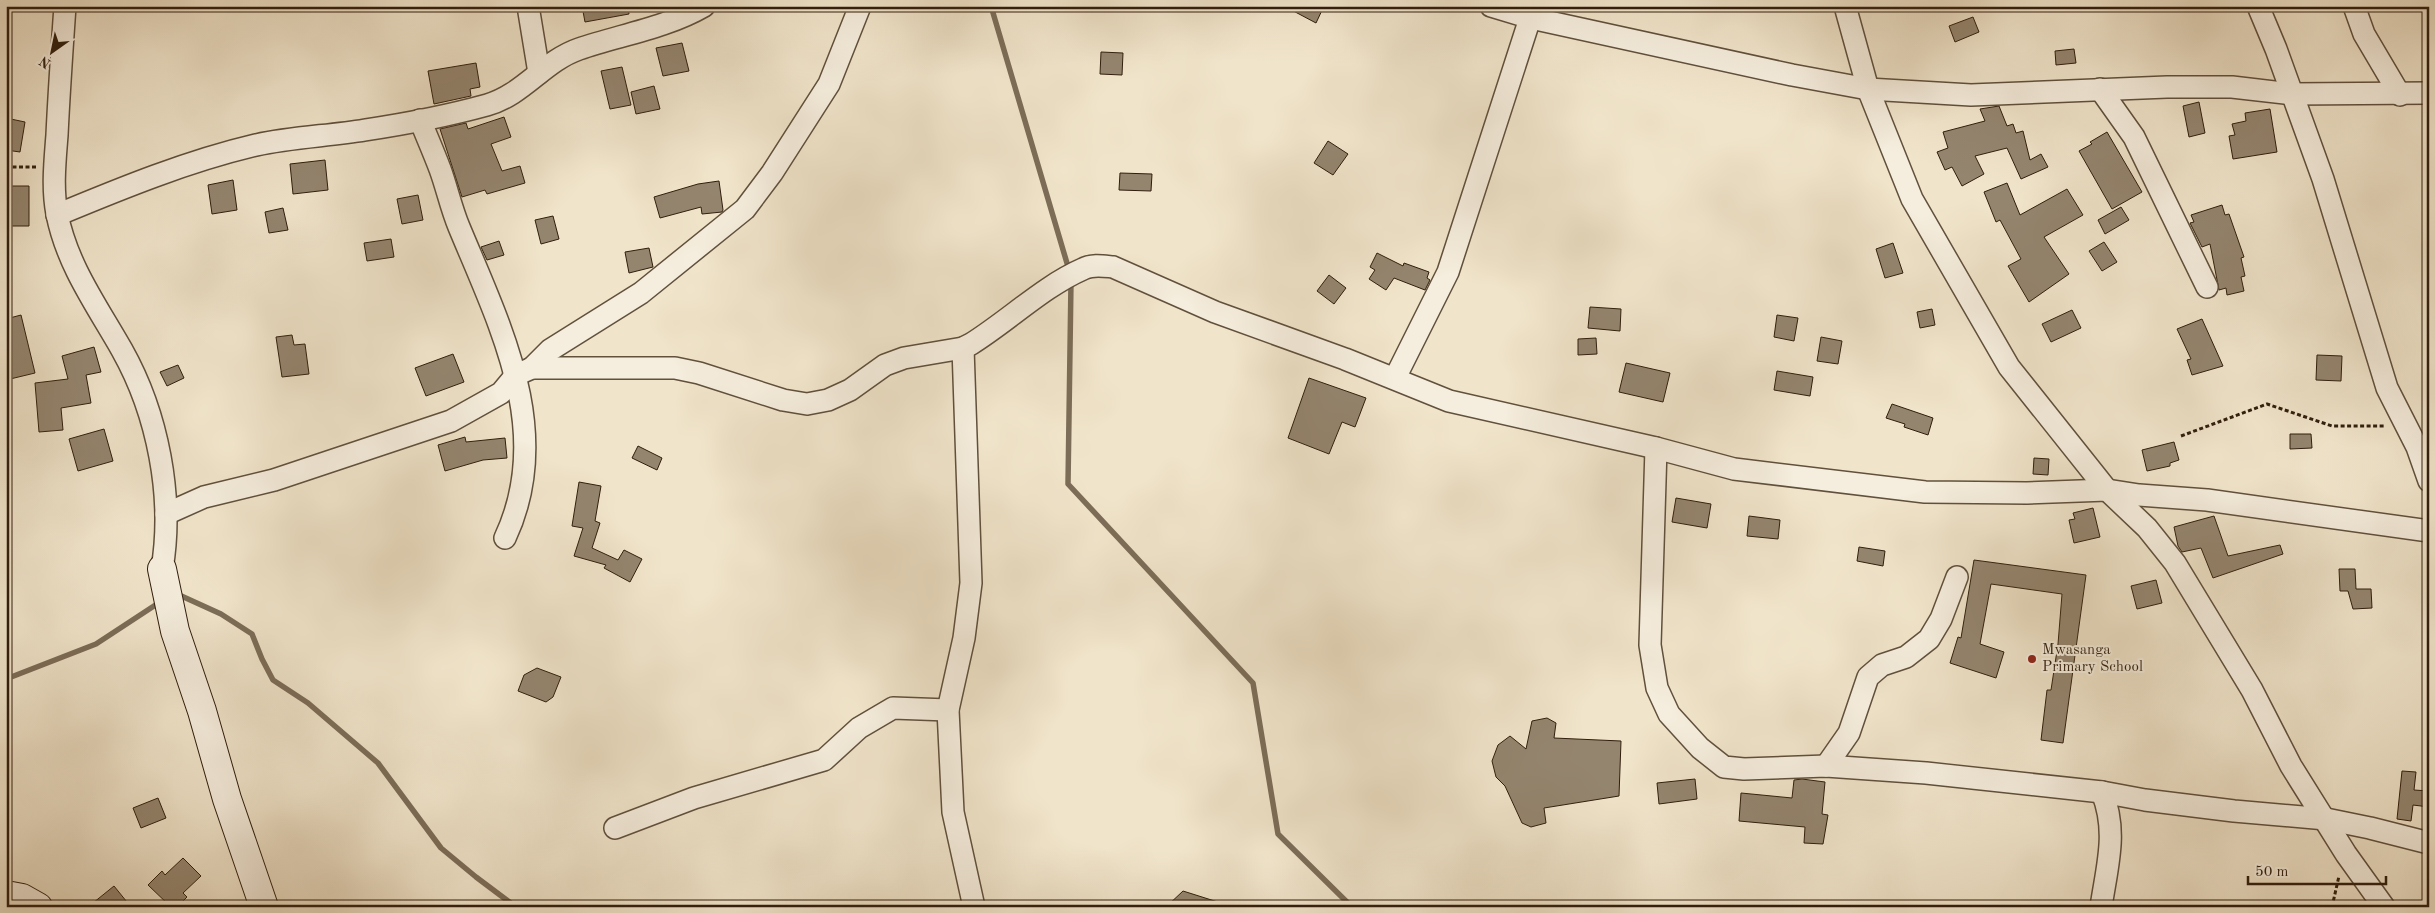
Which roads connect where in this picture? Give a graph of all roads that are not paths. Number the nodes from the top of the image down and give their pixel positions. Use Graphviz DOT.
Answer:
graph roads {
  1 [pos="65,6"];
  2 [pos="528,6"];
  3 [pos="704,6"];
  4 [pos="860,6"];
  5 [pos="1491,6"];
  6 [pos="1845,6"];
  7 [pos="2258,6"];
  8 [pos="2354,6"];
  9 [pos="1533,12"];
  10 [pos="539,73"];
  11 [pos="1868,89"];
  12 [pos="2100,89"];
  13 [pos="2429,93"];
  14 [pos="2292,94"];
  15 [pos="2400,94"];
  16 [pos="420,120"];
  17 [pos="57,215"];
  18 [pos="2208,287"];
  19 [pos="963,348"];
  20 [pos="524,371"];
  21 [pos="1395,378"];
  22 [pos="1656,448"];
  23 [pos="2429,480"];
  24 [pos="2107,490"];
  25 [pos="166,514"];
  26 [pos="2429,531"];
  27 [pos="505,538"];
  28 [pos="162,569"];
  29 [pos="1957,577"];
  30 [pos="948,710"];
  31 [pos="1826,766"];
  32 [pos="2102,792"];
  33 [pos="2326,819"];
  34 [pos="615,828"];
  35 [pos="2429,843"];
  36 [pos="6,895"];
  37 [pos="38,907"];
  38 [pos="264,907"];
  39 [pos="974,907"];
  40 [pos="2101,907"];
  41 [pos="2384,907"];
  1 -- 17 [label="street"];
  2 -- 10 [label="street"];
  3 -- 10 [label="street"];
  4 -- 20 [label="street"];
  5 -- 9 [label="street"];
  6 -- 11 [label="street"];
  7 -- 14 [label="street"];
  8 -- 15 [label="street"];
  9 -- 11 [label="street"];
  9 -- 21 [label="street"];
  10 -- 16 [label="street"];
  11 -- 12 [label="street"];
  11 -- 24 [label="street"];
  12 -- 14 [label="street"];
  12 -- 18 [label="street"];
  13 -- 15 [label="street"];
  14 -- 15 [label="street"];
  14 -- 23 [label="street"];
  16 -- 17 [label="street"];
  16 -- 20 [label="street"];
  17 -- 25 [label="street"];
  19 -- 20 [label="street"];
  19 -- 21 [label="street"];
  19 -- 30 [label="street"];
  20 -- 25 [label="street"];
  20 -- 27 [label="street"];
  21 -- 22 [label="street"];
  22 -- 24 [label="street"];
  22 -- 31 [label="street"];
  24 -- 26 [label="street"];
  24 -- 33 [label="street"];
  25 -- 28 [label="street"];
  28 -- 38 [label="street"];
  29 -- 31 [label="street"];
  30 -- 34 [label="street"];
  30 -- 39 [label="street"];
  31 -- 32 [label="street"];
  32 -- 33 [label="street"];
  32 -- 40 [label="street"];
  33 -- 35 [label="street"];
  33 -- 41 [label="street"];
  36 -- 37 [label="street"];
}
